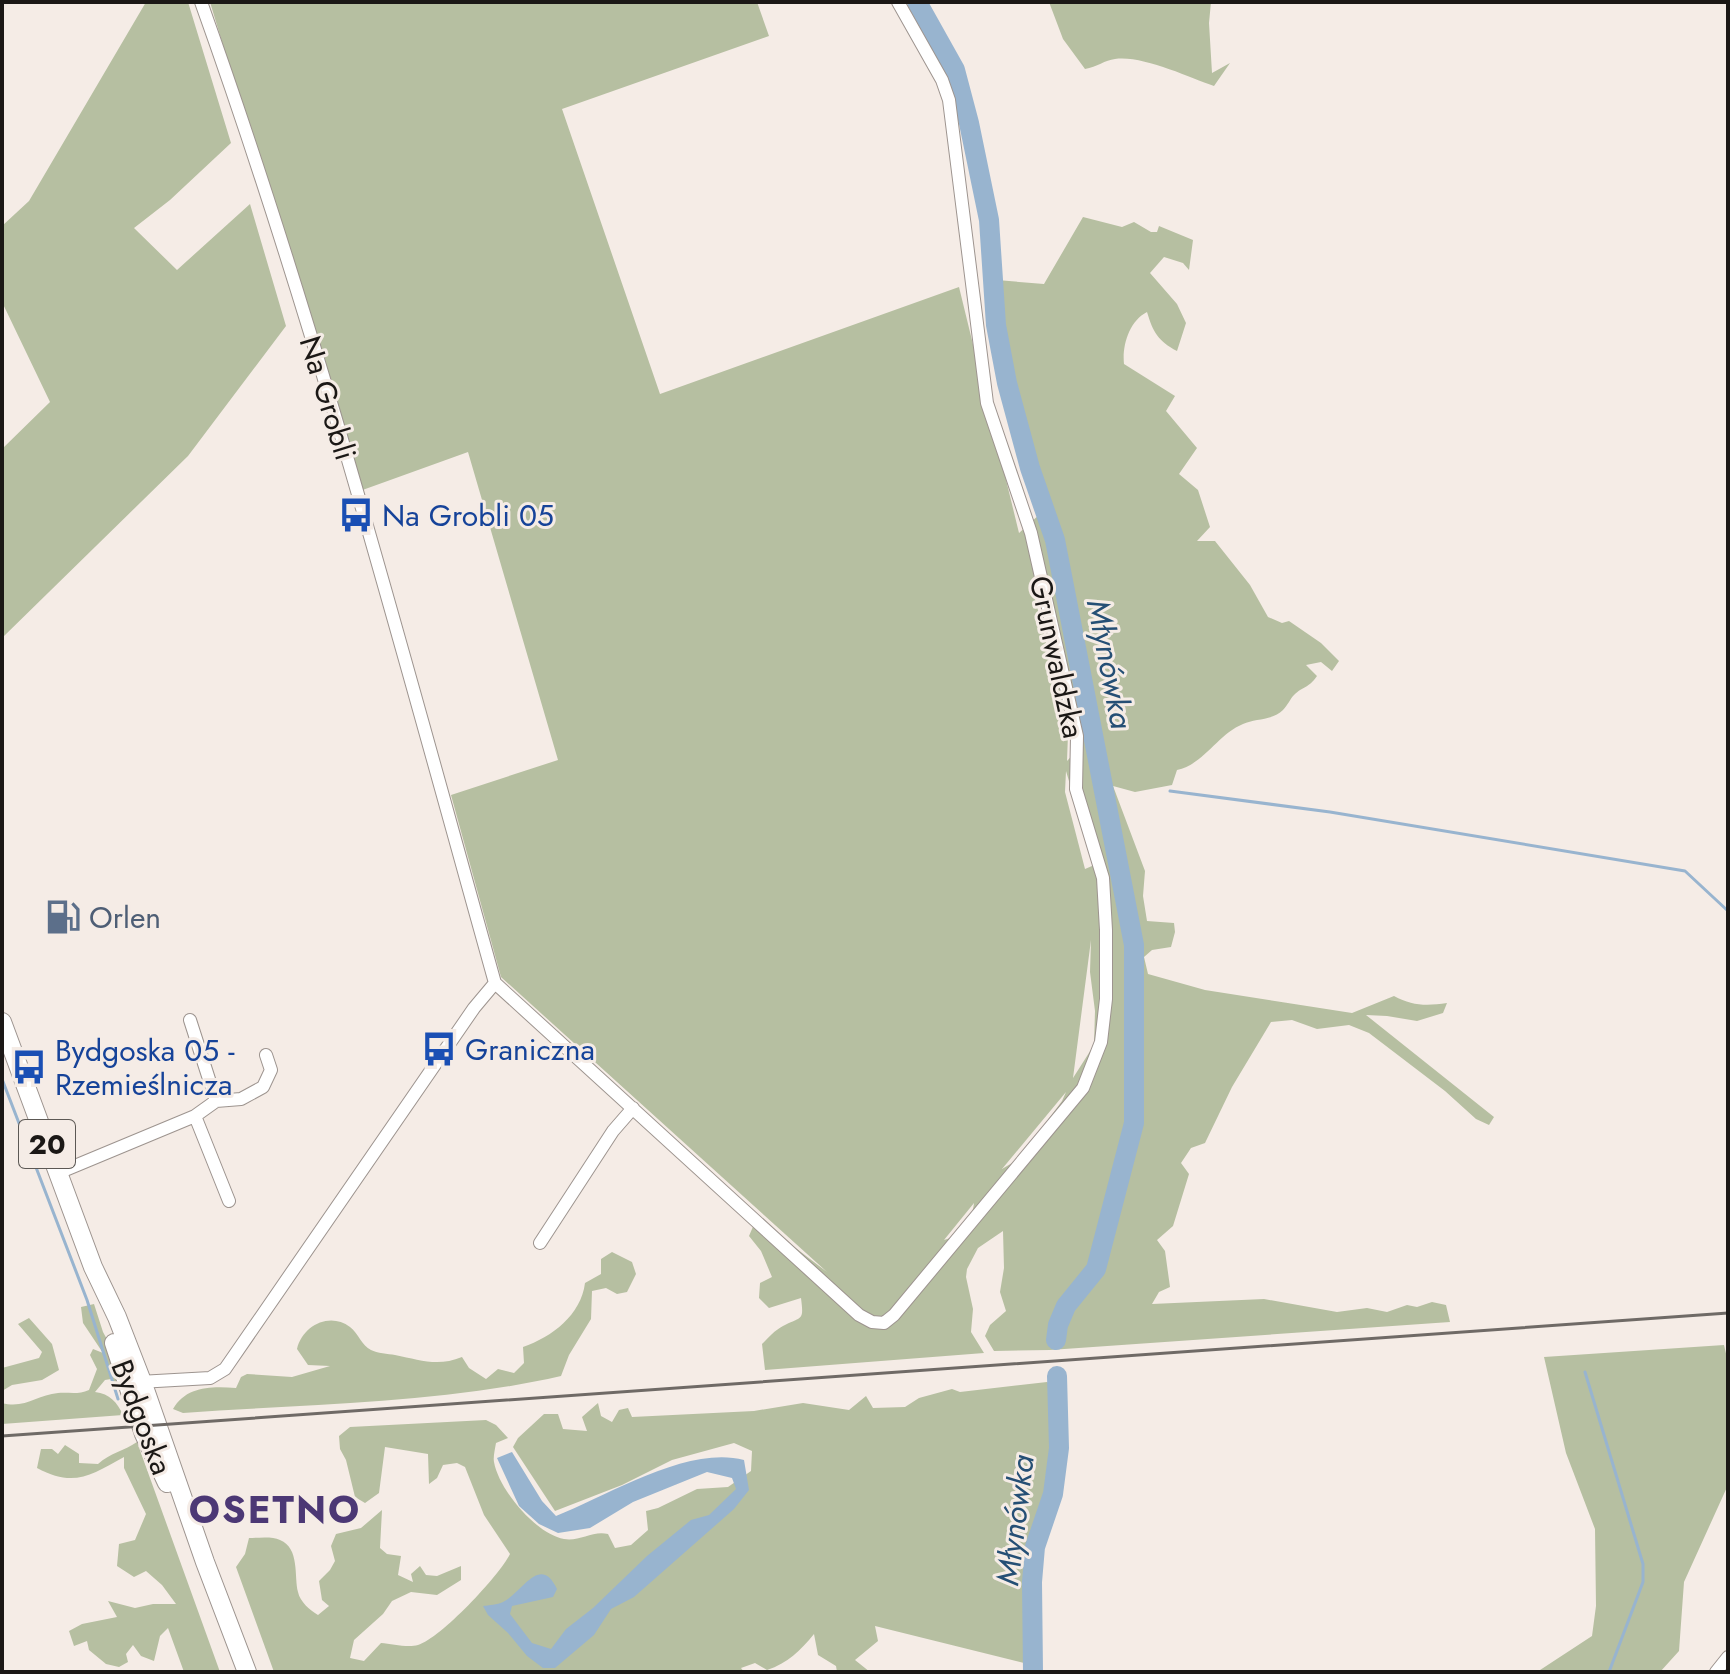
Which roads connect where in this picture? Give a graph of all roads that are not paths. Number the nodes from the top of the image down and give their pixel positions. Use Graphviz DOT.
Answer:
graph roads {
  1 [pos="201,2"];
  2 [pos="898,2"];
  3 [pos="495,983"];
  4 [pos="190,1020"];
  5 [pos="2,1022"];
  6 [pos="266,1055"];
  7 [pos="216,1101"];
  8 [pos="633,1108"];
  9 [pos="195,1116"];
  10 [pos="58,1173"];
  11 [pos="229,1201"];
  12 [pos="540,1243"];
  13 [pos="93,1267"];
  14 [pos="123,1369"];
  15 [pos="143,1384"];
  16 [pos="205,1562"];
  17 [pos="1728,1657"];
  18 [pos="247,1672"];
  19 [pos="1716,1672"];
  1 -- 3 [label="street, Na Grobli"];
  2 -- 8 [label="street, Grunwaldzka"];
  3 -- 8 [label="street"];
  3 -- 15 [label="street"];
  4 -- 7 [label="street"];
  5 -- 10 [label="main road, Bydgoska / 20"];
  6 -- 7 [label="street"];
  7 -- 9 [label="street"];
  8 -- 12 [label="street"];
  9 -- 10 [label="street"];
  9 -- 11 [label="street"];
  10 -- 13 [label="main road, Bydgoska / 20"];
  13 -- 14 [label="main road, Bydgoska / 20"];
  13 -- 15 [label="main road, Bydgoska / 20"];
  14 -- 15 [label="street"];
  14 -- 16 [label="main road, Bydgoska / 20"];
  15 -- 16 [label="main road, Bydgoska / 20"];
  16 -- 18 [label="main road, Bydgoska / 20"];
  17 -- 19 [label="street"];
}
